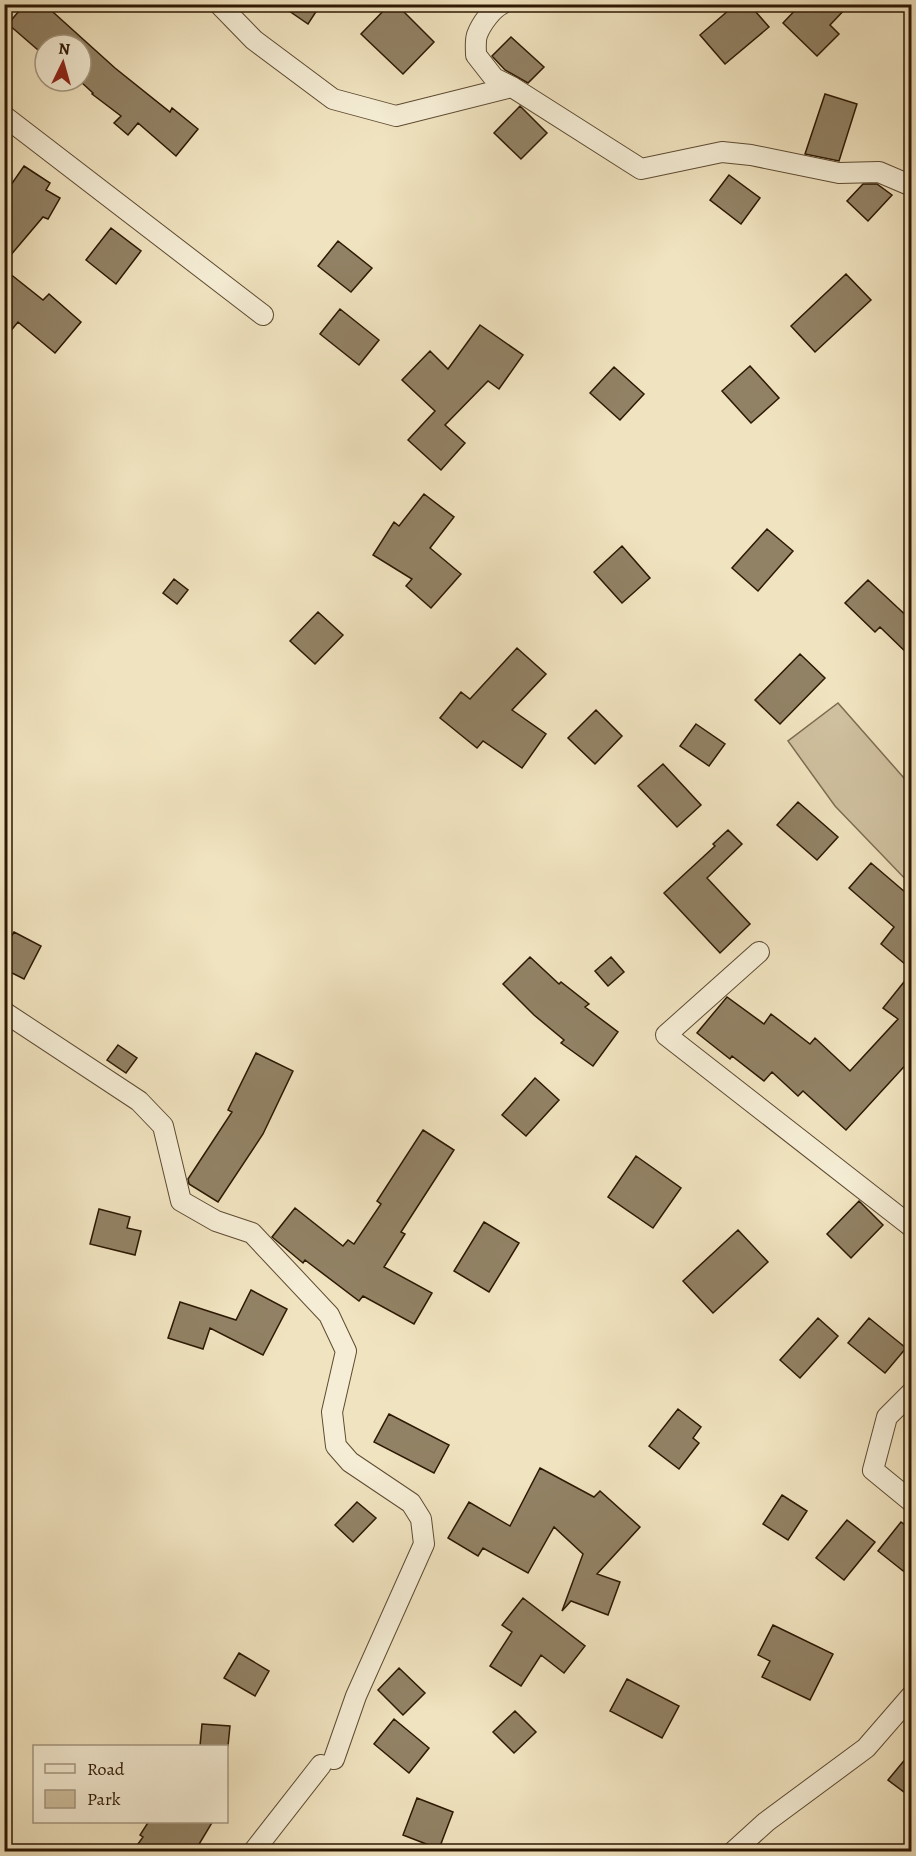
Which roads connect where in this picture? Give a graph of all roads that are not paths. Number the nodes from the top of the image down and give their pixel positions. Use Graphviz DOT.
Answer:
graph roads {
  1 [pos="219,4"];
  2 [pos="502,4"];
  3 [pos="512,87"];
  4 [pos="4,116"];
  5 [pos="912,186"];
  6 [pos="263,315"];
  7 [pos="759,952"];
  8 [pos="4,1012"];
  9 [pos="912,1227"];
  10 [pos="912,1392"];
  11 [pos="912,1502"];
  12 [pos="912,1695"];
  13 [pos="253,1851"];
  14 [pos="732,1851"];
  1 -- 3 [label="street"];
  2 -- 3 [label="street"];
  3 -- 5 [label="street"];
  4 -- 6 [label="street"];
  7 -- 9 [label="street"];
  8 -- 13 [label="street"];
  10 -- 11 [label="street"];
  12 -- 14 [label="street"];
}
